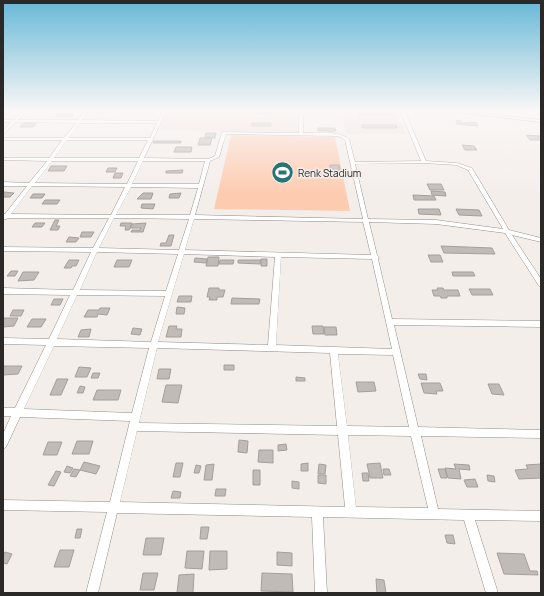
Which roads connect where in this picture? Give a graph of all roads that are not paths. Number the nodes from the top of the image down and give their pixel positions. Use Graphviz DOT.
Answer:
graph roads {
  1 [pos="66,138"];
  2 [pos="223,138"];
  3 [pos="345,138"];
  4 [pos="414,138"];
  5 [pos="3,139"];
  6 [pos="151,139"];
  7 [pos="3,159"];
  8 [pos="50,160"];
  9 [pos="141,160"];
  10 [pos="208,160"];
  11 [pos="424,162"];
  12 [pos="354,163"];
  13 [pos="3,184"];
  14 [pos="32,184"];
  15 [pos="129,185"];
  16 [pos="201,186"];
  17 [pos="4,217"];
  18 [pos="112,217"];
  19 [pos="192,217"];
  20 [pos="367,220"];
  21 [pos="508,232"];
  22 [pos="541,240"];
  23 [pos="3,249"];
  24 [pos="95,250"];
  25 [pos="182,252"];
  26 [pos="278,254"];
  27 [pos="376,257"];
  28 [pos="541,284"];
  29 [pos="3,292"];
  30 [pos="75,293"];
  31 [pos="169,294"];
  32 [pos="390,322"];
  33 [pos="541,324"];
  34 [pos="3,341"];
  35 [pos="51,342"];
  36 [pos="154,344"];
  37 [pos="272,348"];
  38 [pos="334,350"];
  39 [pos="397,352"];
  40 [pos="3,412"];
  41 [pos="18,413"];
  42 [pos="135,422"];
  43 [pos="342,431"];
  44 [pos="416,432"];
  45 [pos="541,434"];
  46 [pos="3,444"];
  47 [pos="3,505"];
  48 [pos="113,507"];
  49 [pos="317,511"];
  50 [pos="351,512"];
  51 [pos="434,514"];
  52 [pos="468,514"];
  53 [pos="541,516"];
  54 [pos="92,593"];
  55 [pos="321,593"];
  56 [pos="492,593"];
  1 -- 5 [label="street"];
  1 -- 6 [label="street"];
  1 -- 8 [label="street"];
  2 -- 10 [label="street"];
  3 -- 12 [label="street"];
  4 -- 11 [label="street"];
  6 -- 9 [label="street"];
  7 -- 8 [label="street"];
  8 -- 9 [label="street"];
  8 -- 14 [label="street"];
  9 -- 10 [label="street"];
  9 -- 15 [label="street"];
  10 -- 16 [label="street"];
  11 -- 12 [label="street"];
  11 -- 21 [label="street"];
  12 -- 20 [label="street"];
  13 -- 14 [label="street"];
  14 -- 15 [label="street"];
  14 -- 17 [label="street"];
  15 -- 16 [label="street"];
  15 -- 18 [label="street"];
  16 -- 19 [label="street"];
  17 -- 18 [label="street"];
  18 -- 19 [label="street"];
  18 -- 24 [label="street"];
  19 -- 20 [label="street"];
  19 -- 25 [label="street"];
  20 -- 21 [label="street"];
  20 -- 27 [label="street"];
  21 -- 22 [label="street"];
  21 -- 28 [label="street"];
  23 -- 24 [label="street"];
  24 -- 25 [label="street"];
  24 -- 30 [label="street"];
  25 -- 26 [label="street"];
  25 -- 31 [label="street"];
  26 -- 27 [label="street"];
  26 -- 37 [label="street"];
  27 -- 32 [label="street"];
  29 -- 30 [label="street"];
  30 -- 31 [label="street"];
  30 -- 35 [label="street"];
  31 -- 36 [label="street"];
  32 -- 33 [label="street"];
  32 -- 39 [label="street"];
  34 -- 35 [label="street"];
  35 -- 36 [label="street"];
  35 -- 41 [label="street"];
  36 -- 37 [label="street"];
  36 -- 42 [label="street"];
  37 -- 38 [label="street"];
  38 -- 39 [label="street"];
  38 -- 43 [label="street"];
  39 -- 44 [label="street"];
  40 -- 41 [label="street"];
  41 -- 42 [label="street"];
  41 -- 46 [label="street"];
  42 -- 43 [label="street"];
  42 -- 48 [label="street"];
  43 -- 44 [label="street"];
  43 -- 50 [label="street"];
  44 -- 45 [label="street"];
  44 -- 51 [label="street"];
  47 -- 48 [label="street"];
  48 -- 49 [label="street"];
  48 -- 54 [label="street"];
  49 -- 50 [label="street"];
  49 -- 55 [label="street"];
  50 -- 51 [label="street"];
  51 -- 52 [label="street"];
  52 -- 53 [label="street"];
  52 -- 56 [label="street"];
}
